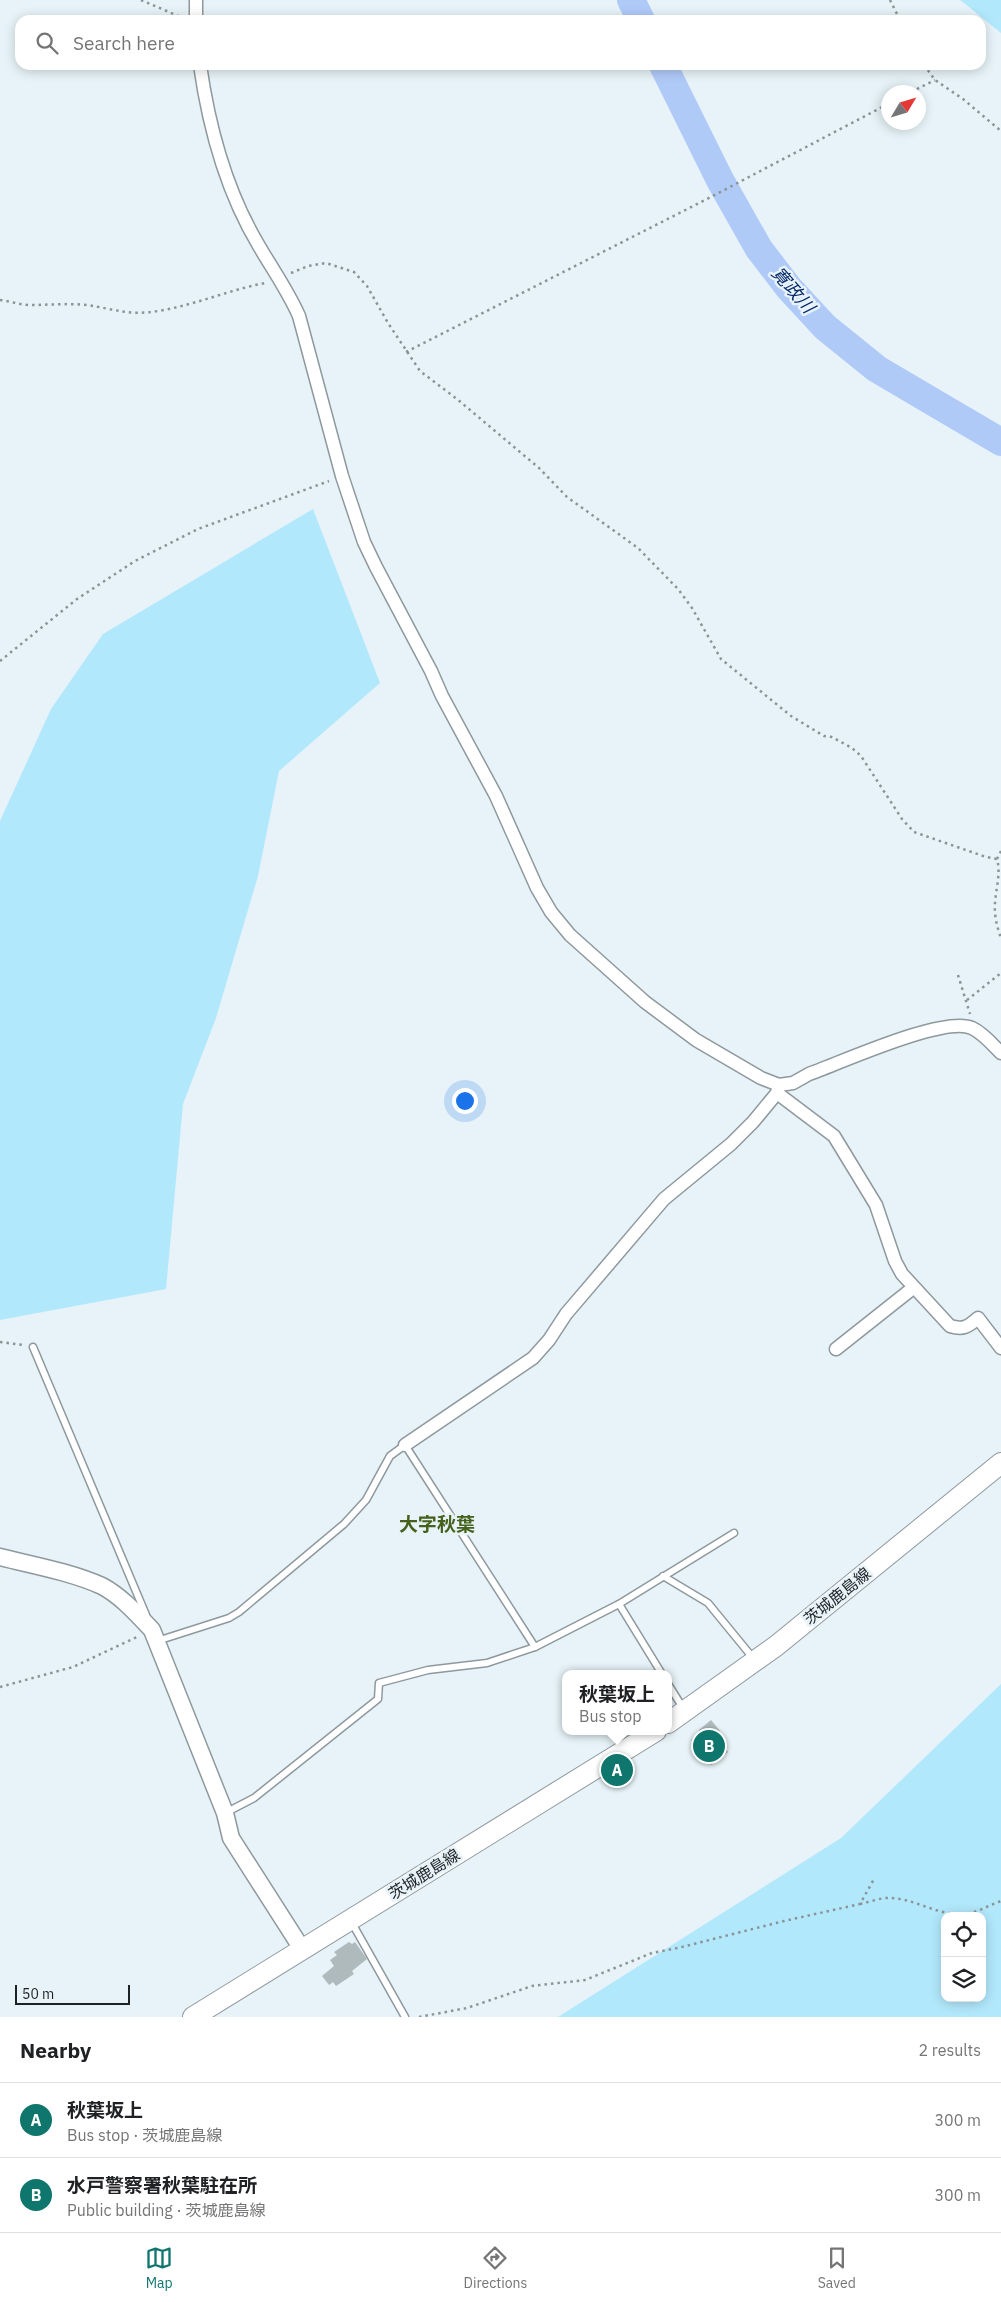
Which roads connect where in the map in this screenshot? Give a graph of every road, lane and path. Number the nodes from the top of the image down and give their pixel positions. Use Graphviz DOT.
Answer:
graph roads {
  1 [pos="141,0"];
  2 [pos="196,0"];
  3 [pos="890,0"];
  4 [pos="176,15"];
  5 [pos="196,15"];
  6 [pos="898,15"];
  7 [pos="201,70"];
  8 [pos="928,70"];
  9 [pos="935,80"];
  10 [pos="925,85"];
  11 [pos="881,108"];
  12 [pos="1001,131"];
  13 [pos="280,278"];
  14 [pos="0,300"];
  15 [pos="406,352"];
  16 [pos="342,476"];
  17 [pos="0,661"];
  18 [pos="1001,851"];
  19 [pos="997,859"];
  20 [pos="1001,938"];
  21 [pos="1001,973"];
  22 [pos="958,975"];
  23 [pos="967,1000"];
  24 [pos="972,1028"];
  25 [pos="1001,1053"];
  26 [pos="778,1089"];
  27 [pos="913,1288"];
  28 [pos="0,1342"];
  29 [pos="33,1347"];
  30 [pos="1001,1348"];
  31 [pos="836,1349"];
  32 [pos="405,1445"];
  33 [pos="1001,1463"];
  34 [pos="734,1533"];
  35 [pos="0,1557"];
  36 [pos="663,1576"];
  37 [pos="619,1604"];
  38 [pos="154,1635"];
  39 [pos="536,1647"];
  40 [pos="756,1661"];
  41 [pos="660,1670"];
  42 [pos="0,1687"];
  43 [pos="672,1690"];
  44 [pos="686,1712"];
  45 [pos="672,1721"];
  46 [pos="650,1735"];
  47 [pos="226,1813"];
  48 [pos="874,1878"];
  49 [pos="1001,1901"];
  50 [pos="860,1904"];
  51 [pos="351,1919"];
  52 [pos="302,1950"];
  53 [pos="193,2017"];
  54 [pos="405,2017"];
  55 [pos="419,2017"];
  1 -- 4 [label="path"];
  2 -- 5 [label="street"];
  3 -- 6 [label="path"];
  7 -- 13 [label="street"];
  8 -- 9 [label="path"];
  9 -- 10 [label="path"];
  9 -- 12 [label="path"];
  11 -- 15 [label="path"];
  13 -- 14 [label="path"];
  13 -- 15 [label="path"];
  13 -- 16 [label="street"];
  15 -- 19 [label="path"];
  16 -- 17 [label="path"];
  16 -- 26 [label="street"];
  18 -- 19 [label="path"];
  19 -- 20 [label="path"];
  21 -- 23 [label="path"];
  22 -- 23 [label="path"];
  23 -- 24 [label="path"];
  24 -- 25 [label="street"];
  24 -- 26 [label="street"];
  26 -- 27 [label="street"];
  26 -- 32 [label="street"];
  27 -- 30 [label="street"];
  27 -- 31 [label="street"];
  28 -- 29 [label="path"];
  29 -- 38 [label="lane"];
  32 -- 38 [label="lane"];
  32 -- 39 [label="lane"];
  33 -- 40 [label="main road, 茨城鹿島線"];
  34 -- 36 [label="lane"];
  35 -- 38 [label="street"];
  36 -- 37 [label="lane"];
  36 -- 40 [label="lane"];
  37 -- 39 [label="lane"];
  37 -- 41 [label="lane"];
  38 -- 42 [label="path"];
  38 -- 47 [label="street"];
  39 -- 47 [label="lane"];
  40 -- 44 [label="main road, 茨城鹿島線"];
  43 -- 44 [label="lane"];
  44 -- 45 [label="main road, 茨城鹿島線"];
  46 -- 51 [label="main road, 茨城鹿島線"];
  47 -- 52 [label="street"];
  48 -- 50 [label="path"];
  49 -- 50 [label="path"];
  50 -- 55 [label="path"];
  51 -- 52 [label="main road, 茨城鹿島線"];
  51 -- 54 [label="lane"];
  52 -- 53 [label="main road, 茨城鹿島線"];
}
